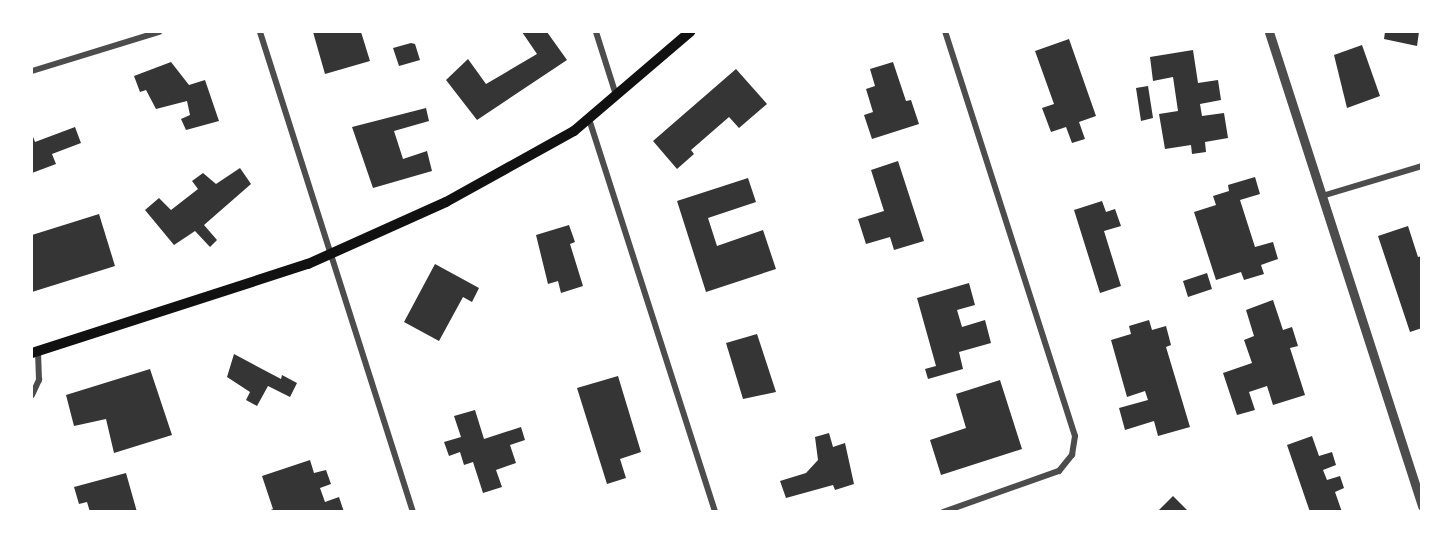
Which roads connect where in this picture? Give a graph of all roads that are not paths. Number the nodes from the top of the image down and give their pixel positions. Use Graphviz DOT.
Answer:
graph roads {
  1 [pos="159,32"];
  2 [pos="260,32"];
  3 [pos="596,32"];
  4 [pos="690,32"];
  5 [pos="945,32"];
  6 [pos="1269,32"];
  7 [pos="32,71"];
  8 [pos="616,96"];
  9 [pos="589,119"];
  10 [pos="1422,166"];
  11 [pos="1322,196"];
  12 [pos="332,255"];
  13 [pos="35,352"];
  14 [pos="32,395"];
  15 [pos="1422,506"];
  16 [pos="413,512"];
  17 [pos="715,512"];
  18 [pos="943,512"];
  1 -- 7 [label="street"];
  2 -- 12 [label="street"];
  3 -- 8 [label="street"];
  4 -- 8 [label="main road"];
  5 -- 18 [label="street"];
  6 -- 11 [label="street"];
  8 -- 9 [label="main road"];
  9 -- 12 [label="main road"];
  9 -- 17 [label="street"];
  10 -- 11 [label="street"];
  11 -- 15 [label="street"];
  12 -- 13 [label="main road"];
  12 -- 16 [label="street"];
  13 -- 14 [label="street"];
}
